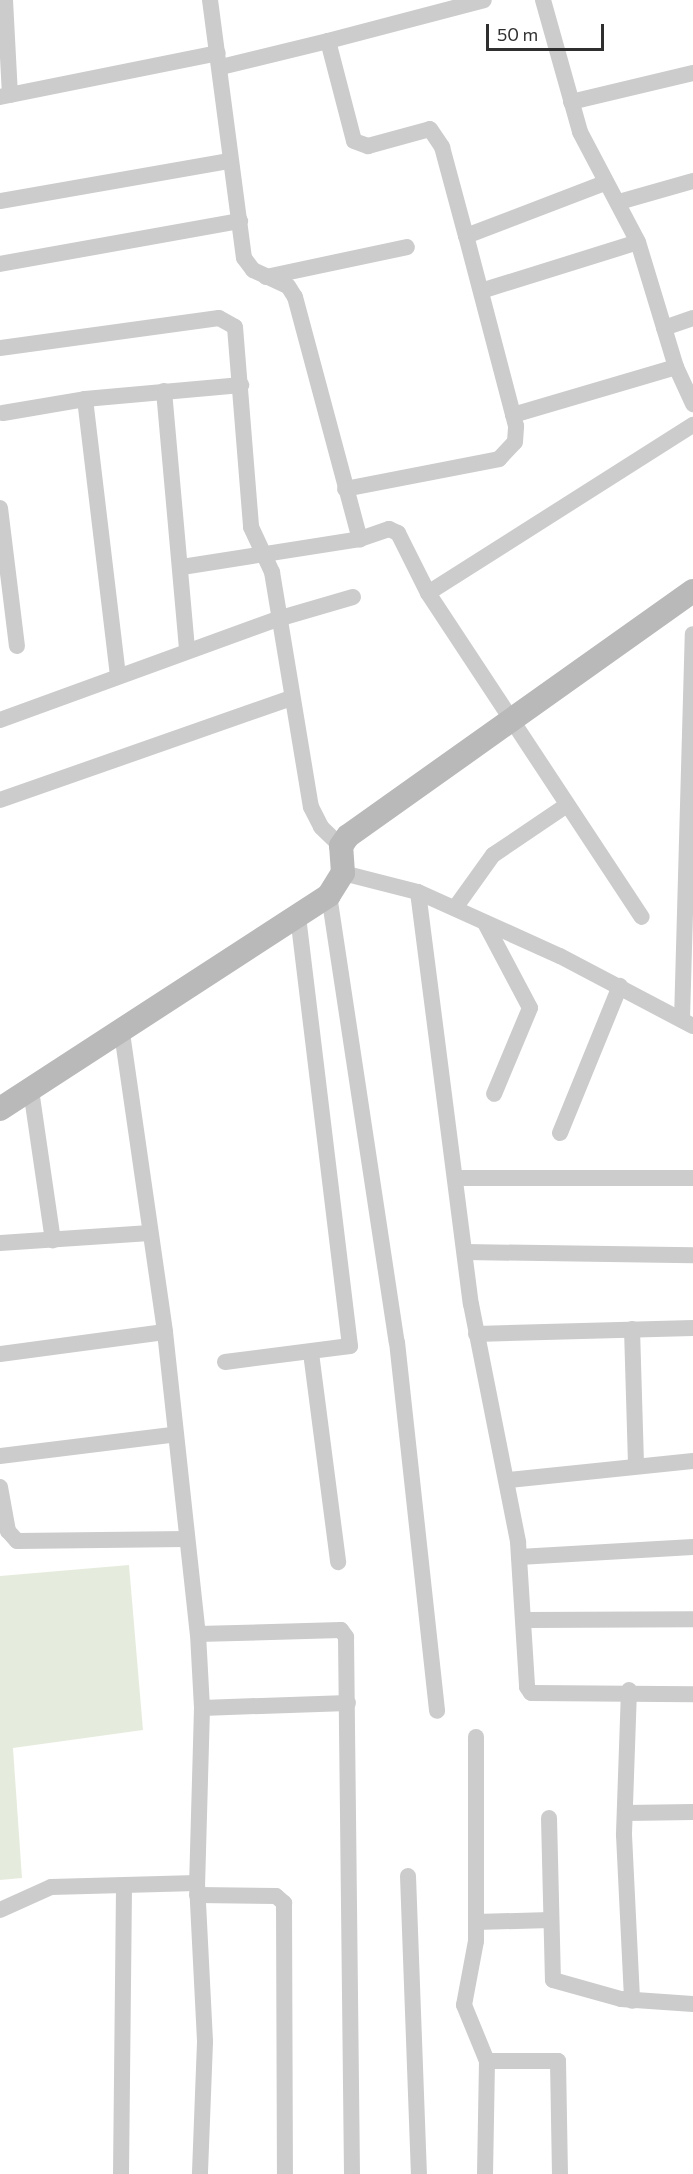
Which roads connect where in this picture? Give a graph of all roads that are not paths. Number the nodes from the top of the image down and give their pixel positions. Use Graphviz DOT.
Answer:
graph roads {
  1 [pos="5,0"];
  2 [pos="210,0"];
  3 [pos="484,0"];
  4 [pos="543,0"];
  5 [pos="328,41"];
  6 [pos="220,60"];
  7 [pos="693,73"];
  8 [pos="5,96"];
  9 [pos="571,102"];
  10 [pos="230,160"];
  11 [pos="693,181"];
  12 [pos="605,183"];
  13 [pos="0,201"];
  14 [pos="619,202"];
  15 [pos="240,220"];
  16 [pos="466,236"];
  17 [pos="638,242"];
  18 [pos="407,247"];
  19 [pos="0,264"];
  20 [pos="265,277"];
  21 [pos="481,291"];
  22 [pos="693,318"];
  23 [pos="664,328"];
  24 [pos="0,348"];
  25 [pos="676,368"];
  26 [pos="241,385"];
  27 [pos="164,391"];
  28 [pos="85,399"];
  29 [pos="693,404"];
  30 [pos="3,413"];
  31 [pos="513,415"];
  32 [pos="693,425"];
  33 [pos="345,489"];
  34 [pos="0,508"];
  35 [pos="360,539"];
  36 [pos="267,556"];
  37 [pos="182,567"];
  38 [pos="693,591"];
  39 [pos="428,592"];
  40 [pos="353,597"];
  41 [pos="281,618"];
  42 [pos="693,634"];
  43 [pos="17,646"];
  44 [pos="187,651"];
  45 [pos="118,676"];
  46 [pos="292,698"];
  47 [pos="0,720"];
  48 [pos="510,720"];
  49 [pos="0,800"];
  50 [pos="567,805"];
  51 [pos="341,846"];
  52 [pos="343,873"];
  53 [pos="418,892"];
  54 [pos="329,895"];
  55 [pos="455,908"];
  56 [pos="298,915"];
  57 [pos="642,917"];
  58 [pos="485,923"];
  59 [pos="620,986"];
  60 [pos="687,1023"];
  61 [pos="122,1033"];
  62 [pos="31,1090"];
  63 [pos="494,1094"];
  64 [pos="0,1109"];
  65 [pos="560,1133"];
  66 [pos="456,1178"];
  67 [pos="693,1178"];
  68 [pos="150,1233"];
  69 [pos="53,1240"];
  70 [pos="0,1243"];
  71 [pos="465,1252"];
  72 [pos="693,1255"];
  73 [pos="693,1328"];
  74 [pos="632,1329"];
  75 [pos="165,1332"];
  76 [pos="476,1334"];
  77 [pos="311,1353"];
  78 [pos="0,1354"];
  79 [pos="225,1362"];
  80 [pos="172,1435"];
  81 [pos="0,1456"];
  82 [pos="693,1461"];
  83 [pos="636,1463"];
  84 [pos="509,1480"];
  85 [pos="0,1487"];
  86 [pos="186,1539"];
  87 [pos="693,1547"];
  88 [pos="519,1557"];
  89 [pos="338,1562"];
  90 [pos="693,1619"];
  91 [pos="526,1620"];
  92 [pos="198,1634"];
  93 [pos="629,1690"];
  94 [pos="693,1694"];
  95 [pos="348,1703"];
  96 [pos="202,1708"];
  97 [pos="437,1711"];
  98 [pos="476,1737"];
  99 [pos="693,1812"];
  100 [pos="625,1814"];
  101 [pos="549,1818"];
  102 [pos="408,1876"];
  103 [pos="124,1886"];
  104 [pos="197,1889"];
  105 [pos="0,1910"];
  106 [pos="550,1920"];
  107 [pos="476,1922"];
  108 [pos="632,2001"];
  109 [pos="693,2004"];
  110 [pos="487,2061"];
  111 [pos="121,2174"];
  112 [pos="200,2174"];
  113 [pos="285,2174"];
  114 [pos="352,2174"];
  115 [pos="419,2174"];
  116 [pos="485,2174"];
  117 [pos="560,2174"];
  1 -- 8 [label="street"];
  2 -- 6 [label="street"];
  3 -- 5 [label="street"];
  4 -- 9 [label="street"];
  5 -- 6 [label="street"];
  5 -- 16 [label="street"];
  6 -- 8 [label="street"];
  6 -- 10 [label="street"];
  7 -- 9 [label="street"];
  9 -- 12 [label="street"];
  10 -- 13 [label="street"];
  10 -- 15 [label="street"];
  11 -- 14 [label="street"];
  12 -- 14 [label="street"];
  12 -- 16 [label="street"];
  14 -- 17 [label="street"];
  15 -- 19 [label="street"];
  15 -- 20 [label="street"];
  16 -- 21 [label="street"];
  17 -- 21 [label="street"];
  17 -- 23 [label="street"];
  18 -- 20 [label="street"];
  20 -- 33 [label="street"];
  21 -- 31 [label="street"];
  22 -- 23 [label="street"];
  23 -- 25 [label="street"];
  24 -- 26 [label="street"];
  25 -- 29 [label="street"];
  25 -- 31 [label="street"];
  26 -- 27 [label="street"];
  26 -- 36 [label="street"];
  27 -- 28 [label="street"];
  27 -- 37 [label="street"];
  28 -- 30 [label="street"];
  28 -- 45 [label="street"];
  31 -- 33 [label="street"];
  32 -- 39 [label="street"];
  33 -- 35 [label="street"];
  34 -- 43 [label="street"];
  35 -- 36 [label="street"];
  35 -- 39 [label="street"];
  36 -- 37 [label="street"];
  36 -- 41 [label="street"];
  37 -- 44 [label="street"];
  38 -- 48 [label="street"];
  39 -- 48 [label="street"];
  40 -- 41 [label="street"];
  41 -- 44 [label="street"];
  41 -- 46 [label="street"];
  42 -- 60 [label="street"];
  44 -- 45 [label="street"];
  45 -- 47 [label="street"];
  46 -- 49 [label="street"];
  46 -- 51 [label="street"];
  48 -- 50 [label="street"];
  48 -- 51 [label="street"];
  50 -- 55 [label="street"];
  50 -- 57 [label="street"];
  51 -- 52 [label="street"];
  52 -- 53 [label="street"];
  52 -- 54 [label="street"];
  53 -- 55 [label="street"];
  53 -- 66 [label="street"];
  54 -- 56 [label="street"];
  54 -- 97 [label="street"];
  55 -- 58 [label="street"];
  56 -- 61 [label="street"];
  56 -- 77 [label="street"];
  58 -- 59 [label="street"];
  58 -- 63 [label="street"];
  59 -- 60 [label="street"];
  59 -- 65 [label="street"];
  61 -- 62 [label="street"];
  61 -- 68 [label="street"];
  62 -- 64 [label="street"];
  62 -- 69 [label="street"];
  66 -- 67 [label="street"];
  66 -- 71 [label="street"];
  68 -- 69 [label="street"];
  68 -- 75 [label="street"];
  69 -- 70 [label="street"];
  71 -- 72 [label="street"];
  71 -- 76 [label="street"];
  73 -- 74 [label="street"];
  74 -- 76 [label="street"];
  74 -- 83 [label="street"];
  75 -- 78 [label="street"];
  75 -- 80 [label="street"];
  76 -- 84 [label="street"];
  77 -- 79 [label="street"];
  77 -- 89 [label="street"];
  80 -- 81 [label="street"];
  80 -- 86 [label="street"];
  82 -- 83 [label="street"];
  83 -- 84 [label="street"];
  84 -- 88 [label="street"];
  85 -- 86 [label="street"];
  86 -- 92 [label="street"];
  87 -- 88 [label="street"];
  88 -- 91 [label="street"];
  90 -- 91 [label="street"];
  91 -- 93 [label="street"];
  92 -- 95 [label="street"];
  92 -- 96 [label="street"];
  93 -- 94 [label="street"];
  93 -- 100 [label="street"];
  95 -- 96 [label="street"];
  95 -- 114 [label="street"];
  96 -- 104 [label="street"];
  98 -- 107 [label="street"];
  99 -- 100 [label="street"];
  100 -- 108 [label="street"];
  101 -- 106 [label="street"];
  102 -- 115 [label="street"];
  103 -- 104 [label="street"];
  103 -- 105 [label="street"];
  103 -- 111 [label="street"];
  104 -- 112 [label="street"];
  104 -- 113 [label="street"];
  106 -- 107 [label="street"];
  106 -- 108 [label="street"];
  107 -- 110 [label="street"];
  108 -- 109 [label="street"];
  110 -- 116 [label="street"];
  110 -- 117 [label="street"];
}
